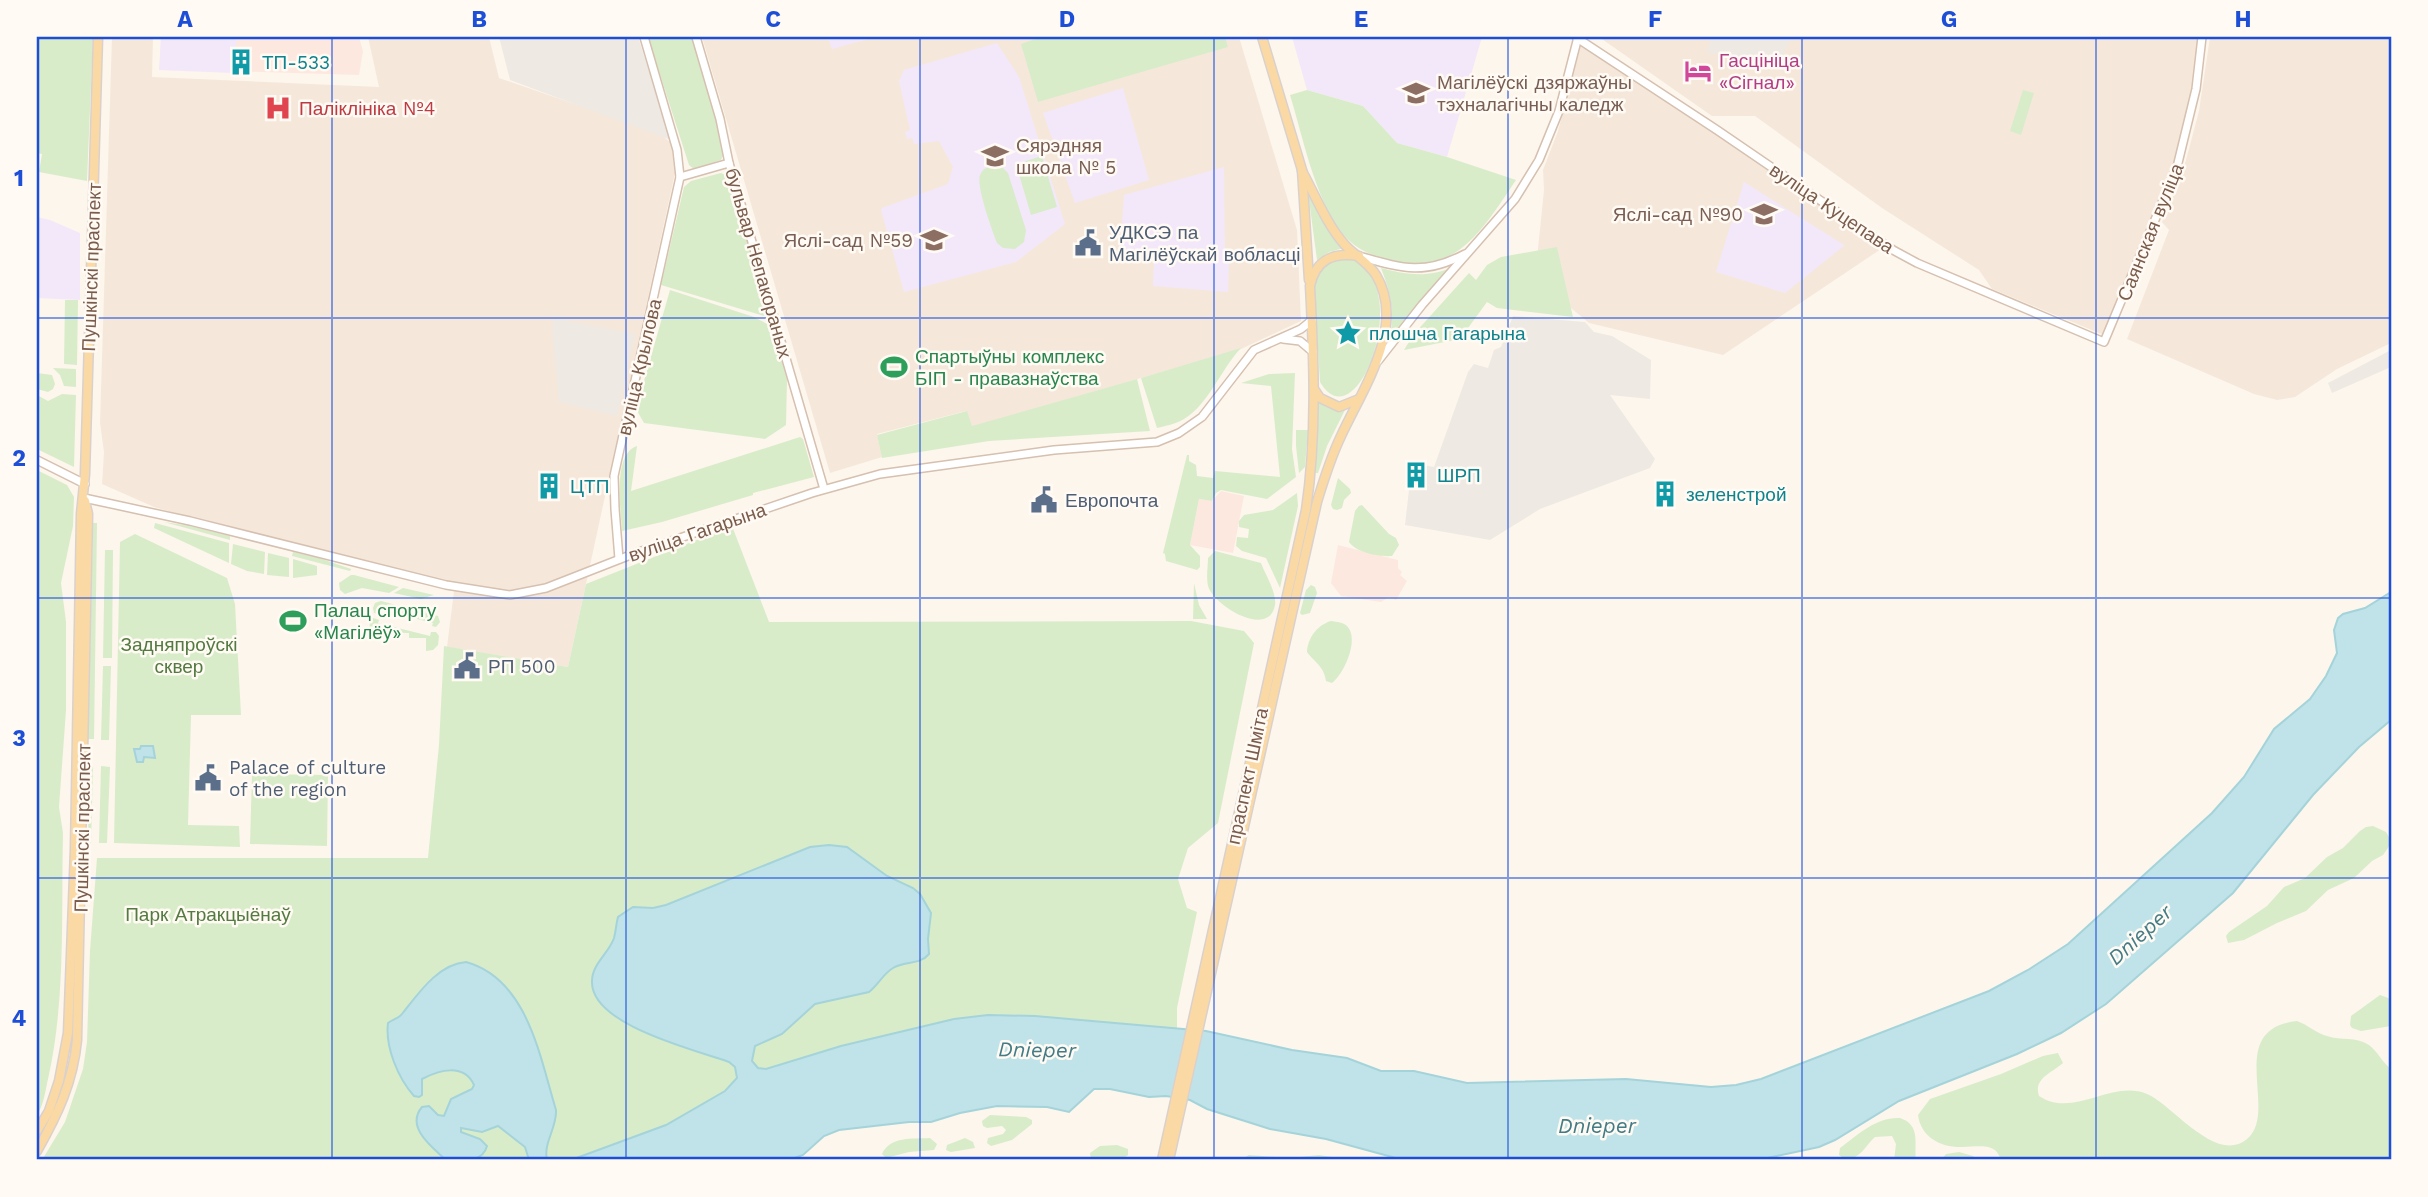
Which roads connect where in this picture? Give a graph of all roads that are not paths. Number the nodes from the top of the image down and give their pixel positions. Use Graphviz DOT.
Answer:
graph roads {
  1 [pos="98,37"];
  2 [pos="644,37"];
  3 [pos="696,37"];
  4 [pos="1262,37"];
  5 [pos="2202,37"];
  6 [pos="1578,38"];
  7 [pos="729,163"];
  8 [pos="1302,171"];
  9 [pos="680,177"];
  10 [pos="1471,250"];
  11 [pos="1359,256"];
  12 [pos="1310,286"];
  13 [pos="1312,320"];
  14 [pos="1279,339"];
  15 [pos="2104,342"];
  16 [pos="1313,352"];
  17 [pos="1378,362"];
  18 [pos="1314,389"];
  19 [pos="1359,399"];
  20 [pos="37,460"];
  21 [pos="85,484"];
  22 [pos="824,489"];
  23 [pos="84,498"];
  24 [pos="620,559"];
  25 [pos="1221,909"];
  26 [pos="37,1131"];
  27 [pos="37,1151"];
  28 [pos="1162,1160"];
  29 [pos="1169,1160"];
  1 -- 21 [label="main road, Пушкінскі праспект"];
  2 -- 9 [label="main road"];
  3 -- 7 [label="main road, бульвар Непакораных"];
  4 -- 8 [label="main road"];
  5 -- 15 [label="main road, Саянская вуліца"];
  6 -- 10 [label="main road"];
  6 -- 15 [label="main road, вуліца Куцепава"];
  7 -- 9 [label="main road"];
  7 -- 22 [label="main road, бульвар Непакораных"];
  8 -- 11 [label="main road"];
  8 -- 12 [label="main road"];
  9 -- 24 [label="main road, вуліца Крылова"];
  10 -- 11 [label="main road"];
  10 -- 17 [label="main road"];
  11 -- 12 [label="main road"];
  11 -- 17 [label="main road, праспект Шміта"];
  12 -- 13 [label="main road, праспект Шміта"];
  13 -- 14 [label="main road, вуліца Гагарына"];
  13 -- 16 [label="main road, праспект Шміта"];
  14 -- 16 [label="main road"];
  14 -- 22 [label="main road, вуліца Гагарына"];
  16 -- 18 [label="main road, праспект Шміта"];
  17 -- 19 [label="main road, праспект Шміта"];
  18 -- 19 [label="main road"];
  18 -- 25 [label="main road, праспект Шміта"];
  19 -- 25 [label="main road, праспект Шміта"];
  20 -- 21 [label="main road"];
  21 -- 23 [label="main road, Пушкінскі праспект"];
  22 -- 24 [label="main road, вуліца Гагарына"];
  23 -- 24 [label="main road, вуліца Гагарына"];
  23 -- 26 [label="main road, Пушкінскі праспект"];
  23 -- 27 [label="main road, Пушкінскі праспект"];
  25 -- 28 [label="main road, праспект Шміта"];
  25 -- 29 [label="main road, праспект Шміта"];
}
